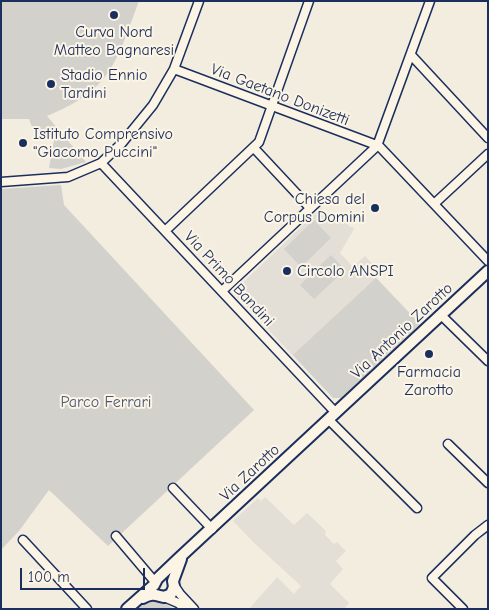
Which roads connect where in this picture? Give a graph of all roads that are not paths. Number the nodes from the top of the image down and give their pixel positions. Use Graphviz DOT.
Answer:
graph roads {
  1 [pos="200,1"];
  2 [pos="309,1"];
  3 [pos="430,1"];
  4 [pos="411,55"];
  5 [pos="174,69"];
  6 [pos="271,106"];
  7 [pos="488,138"];
  8 [pos="377,146"];
  9 [pos="254,148"];
  10 [pos="488,154"];
  11 [pos="101,163"];
  12 [pos="1,182"];
  13 [pos="434,204"];
  14 [pos="310,208"];
  15 [pos="165,231"];
  16 [pos="488,261"];
  17 [pos="488,271"];
  18 [pos="222,291"];
  19 [pos="441,315"];
  20 [pos="488,361"];
  21 [pos="332,416"];
  22 [pos="448,444"];
  23 [pos="488,483"];
  24 [pos="173,488"];
  25 [pos="417,508"];
  26 [pos="488,524"];
  27 [pos="212,529"];
  28 [pos="116,536"];
  29 [pos="23,540"];
  30 [pos="184,555"];
  31 [pos="173,583"];
  32 [pos="158,587"];
  33 [pos="459,607"];
  34 [pos="128,608"];
  35 [pos="87,609"];
  36 [pos="186,609"];
  37 [pos="194,609"];
  1 -- 5 [label="street"];
  2 -- 6 [label="street"];
  3 -- 4 [label="street"];
  4 -- 7 [label="street"];
  4 -- 8 [label="street"];
  5 -- 6 [label="street, Via Gaetano Donizetti"];
  5 -- 11 [label="street"];
  6 -- 8 [label="street, Via Gaetano Donizetti"];
  6 -- 9 [label="street"];
  8 -- 13 [label="street"];
  8 -- 14 [label="street"];
  9 -- 14 [label="street"];
  9 -- 15 [label="street"];
  10 -- 13 [label="street"];
  11 -- 12 [label="street"];
  11 -- 15 [label="street, Via Primo Bandini"];
  13 -- 16 [label="street"];
  14 -- 18 [label="street"];
  15 -- 18 [label="street, Via Primo Bandini"];
  17 -- 19 [label="street, Via Antonio Zarotto"];
  18 -- 21 [label="street, Via Primo Bandini"];
  19 -- 20 [label="street"];
  19 -- 21 [label="street, Via Antonio Zarotto"];
  21 -- 25 [label="street, Via Primo Bandini"];
  21 -- 27 [label="street, Via Zarotto"];
  22 -- 23 [label="street"];
  24 -- 27 [label="street"];
  26 -- 33 [label="street"];
  27 -- 30 [label="street, Via Zarotto"];
  28 -- 32 [label="street"];
  29 -- 35 [label="street"];
  30 -- 31 [label="street, Via Zarotto"];
  30 -- 32 [label="street, Via Zarotto"];
  31 -- 32 [label="street"];
  31 -- 32 [label="street, Via Zarotto"];
  31 -- 37 [label="street"];
  32 -- 34 [label="street, Via Zarotto"];
  32 -- 36 [label="street"];
}
